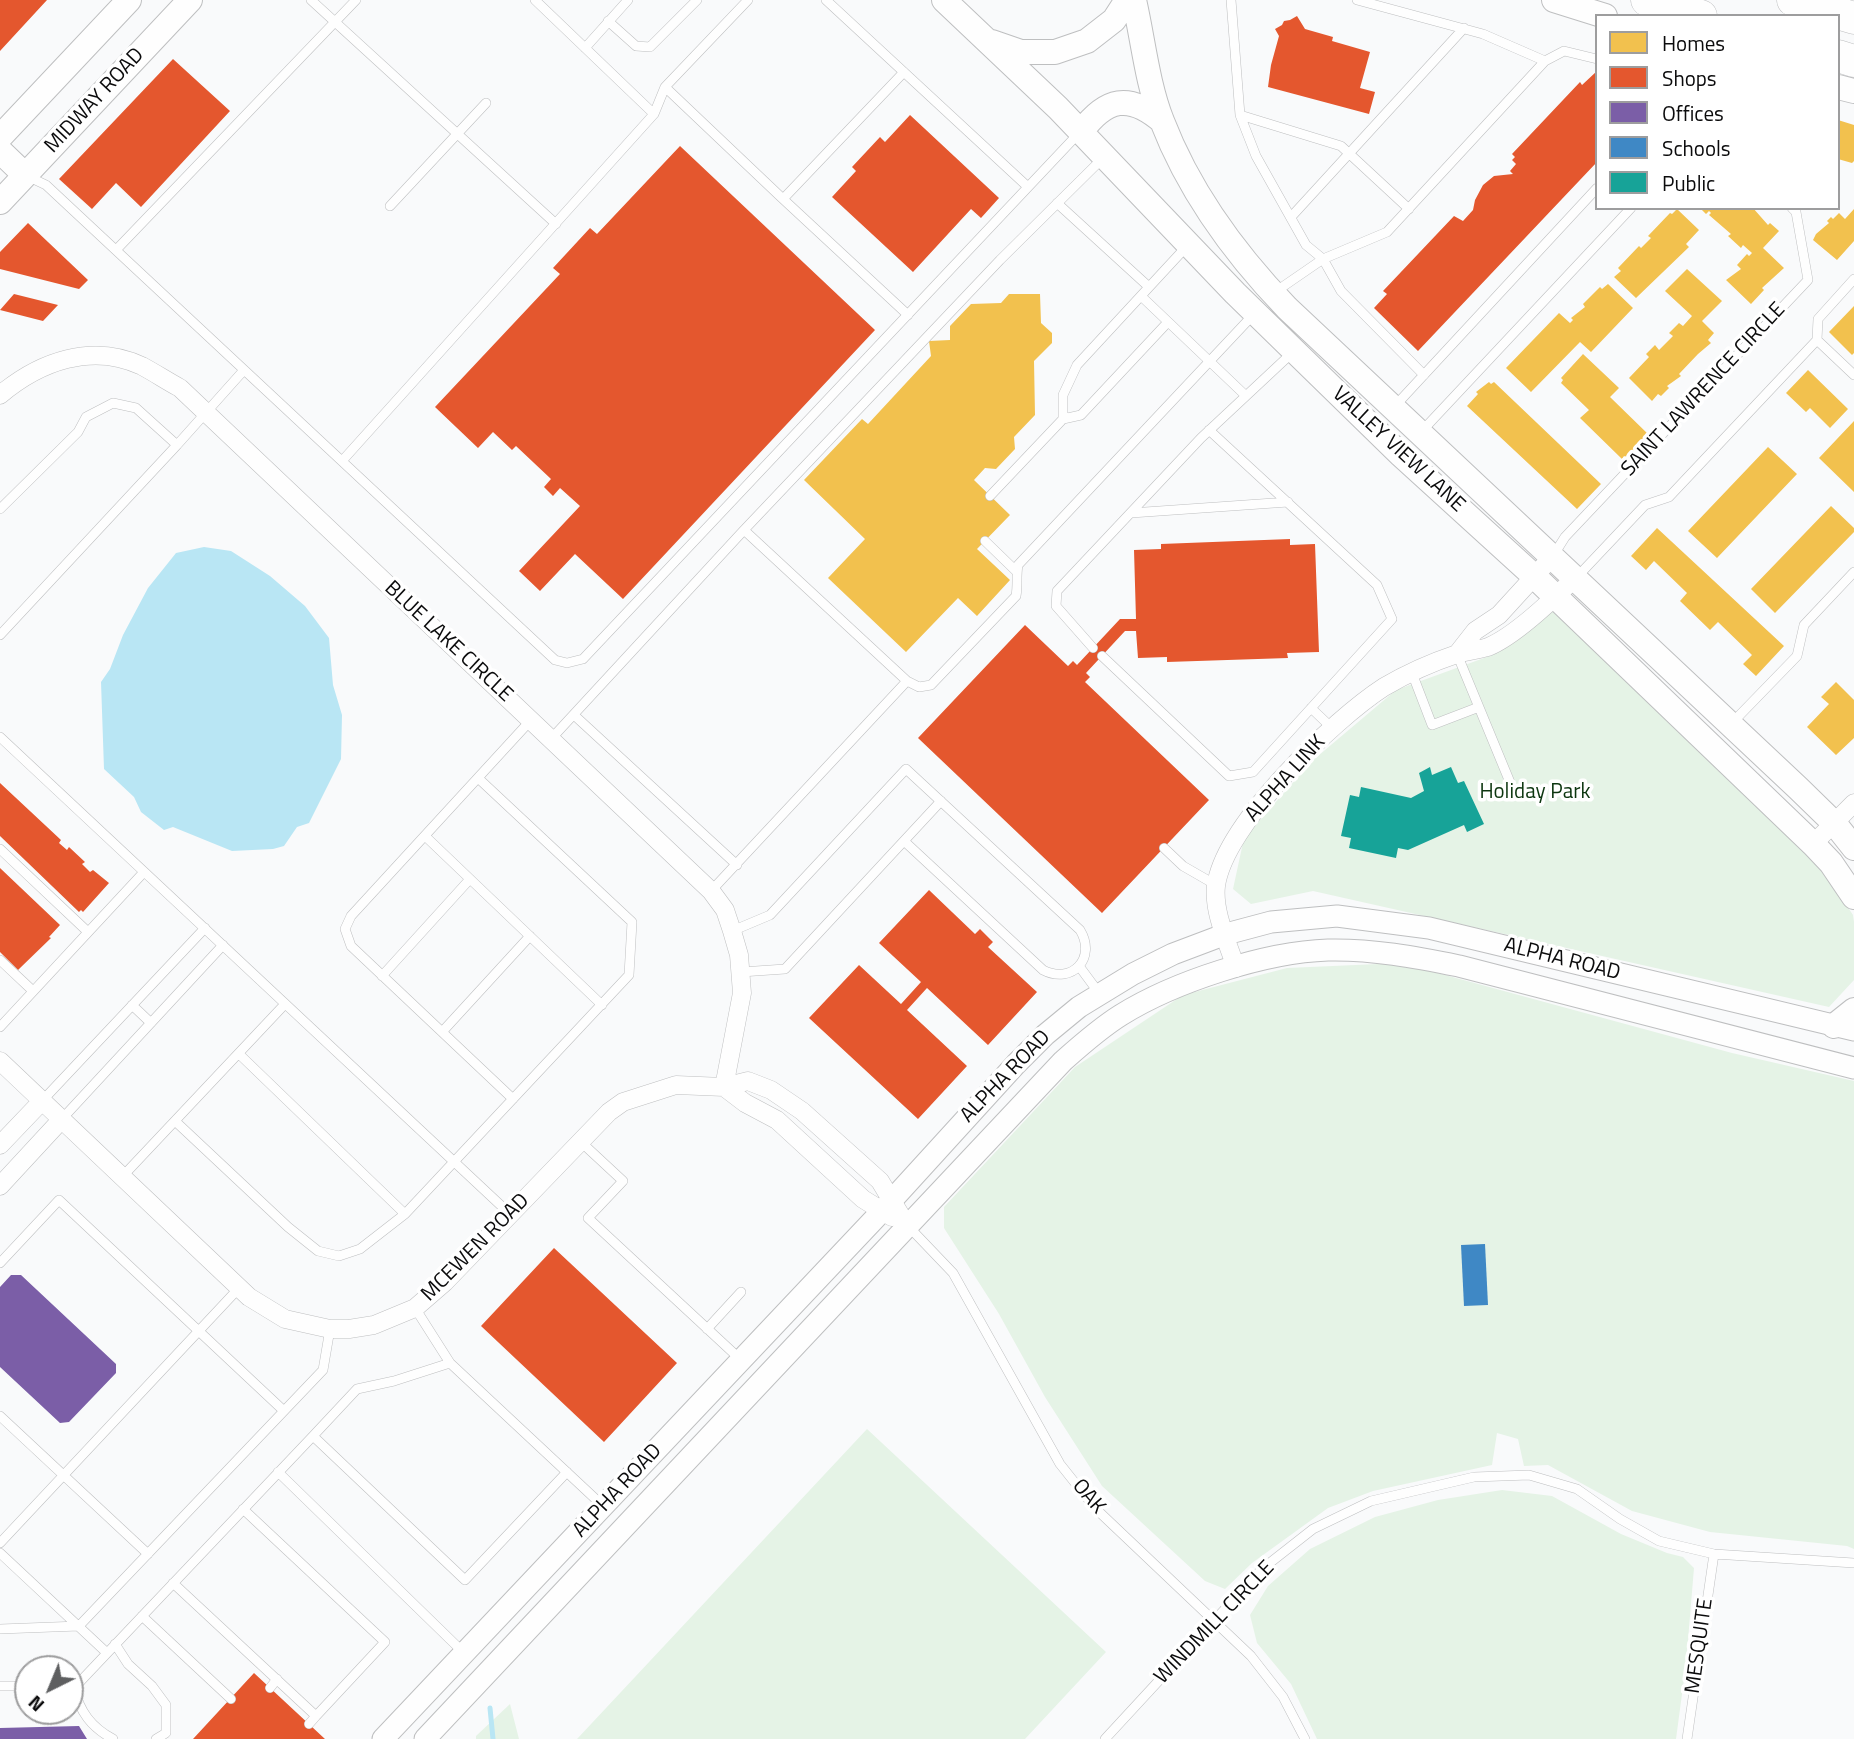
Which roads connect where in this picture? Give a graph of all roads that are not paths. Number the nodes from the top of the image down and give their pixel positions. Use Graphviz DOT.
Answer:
graph roads {
  1 [pos="129,0"];
  2 [pos="190,0"];
  3 [pos="311,0"];
  4 [pos="356,0"];
  5 [pos="534,0"];
  6 [pos="628,0"];
  7 [pos="697,0"];
  8 [pos="748,0"];
  9 [pos="826,0"];
  10 [pos="944,0"];
  11 [pos="1127,0"];
  12 [pos="1134,0"];
  13 [pos="1231,0"];
  14 [pos="1357,0"];
  15 [pos="1554,0"];
  16 [pos="1647,0"];
  17 [pos="1793,0"];
  18 [pos="1599,14"];
  19 [pos="1693,14"];
  20 [pos="1854,18"];
  21 [pos="608,21"];
  22 [pos="335,22"];
  23 [pos="1464,28"];
  24 [pos="988,41"];
  25 [pos="584,48"];
  26 [pos="1595,59"];
  27 [pos="1545,61"];
  28 [pos="904,72"];
  29 [pos="665,87"];
  30 [pos="486,103"];
  31 [pos="654,114"];
  32 [pos="1240,115"];
  33 [pos="1162,121"];
  34 [pos="1081,132"];
  35 [pos="458,134"];
  36 [pos="0,137"];
  37 [pos="0,151"];
  38 [pos="1349,153"];
  39 [pos="1105,157"];
  40 [pos="25,175"];
  41 [pos="1028,187"];
  42 [pos="1595,190"];
  43 [pos="783,199"];
  44 [pos="0,202"];
  45 [pos="1057,203"];
  46 [pos="390,206"];
  47 [pos="1409,209"];
  48 [pos="1629,210"];
  49 [pos="1794,210"];
  50 [pos="1291,217"];
  51 [pos="556,224"];
  52 [pos="1188,245"];
  53 [pos="116,250"];
  54 [pos="1323,259"];
  55 [pos="1854,279"];
  56 [pos="1149,287"];
  57 [pos="1273,293"];
  58 [pos="1140,296"];
  59 [pos="1255,313"];
  60 [pos="908,315"];
  61 [pos="1168,322"];
  62 [pos="1816,340"];
  63 [pos="1294,351"];
  64 [pos="1209,361"];
  65 [pos="244,370"];
  66 [pos="1424,375"];
  67 [pos="1854,375"];
  68 [pos="0,395"];
  69 [pos="1245,395"];
  70 [pos="1394,408"];
  71 [pos="206,412"];
  72 [pos="1063,419"];
  73 [pos="1209,430"];
  74 [pos="1420,432"];
  75 [pos="177,445"];
  76 [pos="342,461"];
  77 [pos="993,493"];
  78 [pos="1288,502"];
  79 [pos="0,509"];
  80 [pos="1131,513"];
  81 [pos="744,530"];
  82 [pos="985,541"];
  83 [pos="1552,557"];
  84 [pos="1017,572"];
  85 [pos="1854,572"];
  86 [pos="1535,577"];
  87 [pos="1575,578"];
  88 [pos="1555,597"];
  89 [pos="0,635"];
  90 [pos="1093,648"];
  91 [pos="1457,654"];
  92 [pos="1102,656"];
  93 [pos="1412,673"];
  94 [pos="907,681"];
  95 [pos="1479,707"];
  96 [pos="1311,708"];
  97 [pos="574,715"];
  98 [pos="531,720"];
  99 [pos="1731,724"];
  100 [pos="1332,728"];
  101 [pos="0,737"];
  102 [pos="551,740"];
  103 [pos="478,778"];
  104 [pos="1514,792"];
  105 [pos="941,802"];
  106 [pos="1854,803"];
  107 [pos="1835,824"];
  108 [pos="425,836"];
  109 [pos="904,841"];
  110 [pos="1813,844"];
  111 [pos="1164,848"];
  112 [pos="1854,848"];
  113 [pos="0,849"];
  114 [pos="737,865"];
  115 [pos="144,872"];
  116 [pos="470,879"];
  117 [pos="1216,885"];
  118 [pos="711,891"];
  119 [pos="1854,897"];
  120 [pos="205,929"];
  121 [pos="732,931"];
  122 [pos="88,932"];
  123 [pos="1226,934"];
  124 [pos="530,936"];
  125 [pos="223,946"];
  126 [pos="0,960"];
  127 [pos="1079,966"];
  128 [pos="1236,968"];
  129 [pos="741,972"];
  130 [pos="382,976"];
  131 [pos="33,991"];
  132 [pos="1099,993"];
  133 [pos="285,1004"];
  134 [pos="132,1005"];
  135 [pos="602,1005"];
  136 [pos="1854,1010"];
  137 [pos="151,1023"];
  138 [pos="0,1027"];
  139 [pos="1844,1028"];
  140 [pos="442,1032"];
  141 [pos="239,1054"];
  142 [pos="0,1062"];
  143 [pos="1854,1068"];
  144 [pos="724,1087"];
  145 [pos="513,1099"];
  146 [pos="42,1101"];
  147 [pos="61,1119"];
  148 [pos="175,1121"];
  149 [pos="581,1142"];
  150 [pos="0,1145"];
  151 [pos="455,1162"];
  152 [pos="122,1177"];
  153 [pos="0,1186"];
  154 [pos="886,1205"];
  155 [pos="405,1214"];
  156 [pos="510,1214"];
  157 [pos="907,1226"];
  158 [pos="0,1263"];
  159 [pos="239,1288"];
  160 [pos="741,1292"];
  161 [pos="415,1308"];
  162 [pos="330,1329"];
  163 [pos="707,1329"];
  164 [pos="199,1331"];
  165 [pos="741,1360"];
  166 [pos="450,1363"];
  167 [pos="284,1411"];
  168 [pos="0,1416"];
  169 [pos="313,1436"];
  170 [pos="278,1472"];
  171 [pos="567,1472"];
  172 [pos="63,1475"];
  173 [pos="603,1507"];
  174 [pos="243,1509"];
  175 [pos="0,1543"];
  176 [pos="0,1553"];
  177 [pos="148,1554"];
  178 [pos="1714,1554"];
  179 [pos="1854,1563"];
  180 [pos="173,1583"];
  181 [pos="142,1616"];
  182 [pos="1216,1620"];
  183 [pos="79,1626"];
  184 [pos="0,1629"];
  185 [pos="115,1644"];
  186 [pos="107,1653"];
  187 [pos="464,1654"];
  188 [pos="84,1676"];
  189 [pos="277,1679"];
  190 [pos="270,1688"];
  191 [pos="230,1699"];
  192 [pos="84,1714"];
  193 [pos="316,1716"];
  194 [pos="309,1724"];
  195 [pos="113,1739"];
  196 [pos="156,1739"];
  197 [pos="383,1739"];
  198 [pos="425,1739"];
  199 [pos="1105,1739"];
  200 [pos="1305,1739"];
  201 [pos="1687,1739"];
  1 -- 36 [label="main road"];
  2 -- 40 [label="main road, MIDWAY ROAD"];
  3 -- 22 [label="lane"];
  4 -- 22 [label="lane"];
  5 -- 25 [label="lane"];
  6 -- 21 [label="lane"];
  7 -- 21 [label="lane"];
  8 -- 29 [label="lane"];
  9 -- 28 [label="lane"];
  10 -- 24 [label="main road, VALLEY VIEW LANE"];
  11 -- 24 [label="main road"];
  12 -- 33 [label="main road, VALLEY VIEW LANE"];
  13 -- 32 [label="lane"];
  14 -- 23 [label="lane"];
  15 -- 18 [label="main road"];
  16 -- 19 [label="highway"];
  17 -- 20 [label="highway"];
  21 -- 25 [label="lane"];
  22 -- 35 [label="lane"];
  22 -- 53 [label="lane"];
  23 -- 27 [label="lane"];
  23 -- 38 [label="lane"];
  24 -- 34 [label="main road, VALLEY VIEW LANE"];
  25 -- 31 [label="lane"];
  26 -- 27 [label="lane"];
  27 -- 47 [label="lane"];
  28 -- 41 [label="lane"];
  28 -- 43 [label="lane"];
  29 -- 31 [label="lane"];
  29 -- 43 [label="lane"];
  30 -- 35 [label="lane"];
  31 -- 51 [label="lane"];
  32 -- 38 [label="lane"];
  32 -- 50 [label="lane"];
  33 -- 34 [label="main road"];
  33 -- 57 [label="main road, VALLEY VIEW LANE"];
  34 -- 39 [label="main road, VALLEY VIEW LANE"];
  34 -- 41 [label="lane"];
  35 -- 46 [label="lane"];
  35 -- 51 [label="lane"];
  37 -- 40 [label="main road"];
  38 -- 47 [label="lane"];
  38 -- 50 [label="lane"];
  39 -- 45 [label="lane"];
  39 -- 52 [label="main road, VALLEY VIEW LANE"];
  40 -- 44 [label="main road, MIDWAY ROAD"];
  40 -- 53 [label="lane"];
  41 -- 60 [label="lane"];
  42 -- 66 [label="lane"];
  43 -- 60 [label="lane"];
  45 -- 56 [label="lane"];
  45 -- 81 [label="lane"];
  47 -- 54 [label="lane"];
  48 -- 74 [label="lane"];
  49 -- 83 [label="lane, SAINT LAWRENCE CIRCLE"];
  50 -- 54 [label="lane"];
  51 -- 76 [label="lane"];
  52 -- 56 [label="lane"];
  52 -- 59 [label="main road, VALLEY VIEW LANE"];
  53 -- 65 [label="lane"];
  54 -- 57 [label="lane"];
  54 -- 66 [label="lane"];
  55 -- 62 [label="lane"];
  56 -- 58 [label="lane"];
  57 -- 59 [label="main road"];
  57 -- 70 [label="main road, VALLEY VIEW LANE"];
  58 -- 61 [label="lane"];
  58 -- 72 [label="lane"];
  59 -- 63 [label="main road, VALLEY VIEW LANE"];
  59 -- 64 [label="lane"];
  60 -- 76 [label="lane"];
  61 -- 64 [label="lane"];
  61 -- 72 [label="lane"];
  62 -- 67 [label="lane"];
  62 -- 87 [label="lane"];
  63 -- 69 [label="lane"];
  63 -- 86 [label="main road, VALLEY VIEW LANE"];
  64 -- 69 [label="lane"];
  64 -- 84 [label="lane"];
  65 -- 71 [label="lane"];
  65 -- 76 [label="lane"];
  66 -- 70 [label="lane"];
  68 -- 71 [label="street, BLUE LAKE CIRCLE"];
  69 -- 73 [label="lane"];
  70 -- 74 [label="main road, VALLEY VIEW LANE"];
  71 -- 75 [label="lane"];
  71 -- 98 [label="street, BLUE LAKE CIRCLE"];
  72 -- 77 [label="lane"];
  73 -- 78 [label="lane"];
  73 -- 80 [label="lane"];
  74 -- 83 [label="main road, VALLEY VIEW LANE"];
  75 -- 79 [label="lane"];
  75 -- 89 [label="lane"];
  78 -- 80 [label="lane"];
  78 -- 96 [label="lane"];
  80 -- 90 [label="lane"];
  81 -- 94 [label="lane"];
  81 -- 97 [label="lane"];
  82 -- 84 [label="lane"];
  83 -- 86 [label="street, ALPHA LINK"];
  83 -- 87 [label="main road, VALLEY VIEW LANE"];
  84 -- 94 [label="lane"];
  85 -- 99 [label="lane"];
  86 -- 88 [label="main road, VALLEY VIEW LANE"];
  86 -- 91 [label="street, ALPHA LINK"];
  87 -- 88 [label="street, ALPHA LINK"];
  87 -- 99 [label="main road, VALLEY VIEW LANE"];
  88 -- 91 [label="street, ALPHA LINK"];
  88 -- 110 [label="main road, VALLEY VIEW LANE"];
  91 -- 93 [label="street, ALPHA LINK"];
  91 -- 95 [label="lane"];
  92 -- 96 [label="lane"];
  93 -- 95 [label="lane"];
  93 -- 100 [label="street, ALPHA LINK"];
  94 -- 114 [label="lane"];
  95 -- 104 [label="lane"];
  96 -- 100 [label="lane"];
  97 -- 102 [label="lane"];
  97 -- 114 [label="lane"];
  98 -- 102 [label="street, BLUE LAKE CIRCLE"];
  98 -- 103 [label="lane"];
  99 -- 107 [label="main road, VALLEY VIEW LANE"];
  100 -- 117 [label="street, ALPHA LINK"];
  101 -- 115 [label="lane"];
  102 -- 118 [label="street, BLUE LAKE CIRCLE"];
  103 -- 108 [label="lane"];
  103 -- 135 [label="lane"];
  105 -- 109 [label="lane"];
  105 -- 121 [label="lane"];
  105 -- 127 [label="lane"];
  106 -- 107 [label="street"];
  107 -- 110 [label="street"];
  107 -- 112 [label="main road, VALLEY VIEW LANE"];
  108 -- 116 [label="lane"];
  108 -- 130 [label="lane"];
  109 -- 127 [label="lane"];
  109 -- 129 [label="lane"];
  110 -- 119 [label="main road, VALLEY VIEW LANE"];
  111 -- 117 [label="lane"];
  113 -- 122 [label="lane"];
  114 -- 118 [label="lane"];
  115 -- 120 [label="lane"];
  115 -- 122 [label="lane"];
  116 -- 124 [label="lane"];
  116 -- 130 [label="lane"];
  117 -- 123 [label="street, ALPHA LINK"];
  118 -- 121 [label="street, BLUE LAKE CIRCLE"];
  120 -- 125 [label="lane"];
  120 -- 134 [label="lane"];
  121 -- 129 [label="street, BLUE LAKE CIRCLE"];
  122 -- 131 [label="lane"];
  123 -- 128 [label="street, ALPHA LINK"];
  123 -- 132 [label="street, ALPHA ROAD"];
  123 -- 139 [label="street, ALPHA ROAD"];
  124 -- 135 [label="lane"];
  124 -- 140 [label="lane"];
  125 -- 133 [label="lane"];
  125 -- 137 [label="lane"];
  126 -- 131 [label="lane"];
  127 -- 132 [label="lane"];
  128 -- 143 [label="street, ALPHA ROAD"];
  128 -- 157 [label="street, ALPHA ROAD"];
  129 -- 144 [label="street, BLUE LAKE CIRCLE"];
  130 -- 140 [label="lane"];
  131 -- 138 [label="lane"];
  132 -- 154 [label="street, ALPHA ROAD"];
  133 -- 141 [label="lane"];
  133 -- 151 [label="lane"];
  134 -- 137 [label="lane"];
  134 -- 146 [label="lane"];
  135 -- 145 [label="lane"];
  136 -- 139 [label="main road"];
  137 -- 147 [label="lane"];
  140 -- 145 [label="lane"];
  141 -- 148 [label="lane"];
  141 -- 155 [label="lane"];
  142 -- 146 [label="street, MCEWEN ROAD"];
  144 -- 149 [label="street, MCEWEN ROAD"];
  144 -- 154 [label="street"];
  145 -- 151 [label="lane"];
  146 -- 147 [label="street, MCEWEN ROAD"];
  146 -- 150 [label="street"];
  147 -- 152 [label="street, MCEWEN ROAD"];
  147 -- 153 [label="street"];
  148 -- 152 [label="lane"];
  148 -- 155 [label="lane"];
  149 -- 156 [label="street, MCEWEN ROAD"];
  149 -- 163 [label="lane"];
  151 -- 155 [label="lane"];
  151 -- 156 [label="lane"];
  152 -- 159 [label="street, MCEWEN ROAD"];
  154 -- 157 [label="street"];
  154 -- 165 [label="street, ALPHA ROAD"];
  156 -- 161 [label="street, MCEWEN ROAD"];
  157 -- 182 [label="lane, OAK"];
  157 -- 198 [label="street, ALPHA ROAD"];
  158 -- 164 [label="lane"];
  159 -- 162 [label="street, MCEWEN ROAD"];
  159 -- 164 [label="lane"];
  160 -- 163 [label="lane"];
  161 -- 162 [label="street, MCEWEN ROAD"];
  161 -- 166 [label="lane"];
  162 -- 167 [label="lane"];
  163 -- 165 [label="lane"];
  164 -- 167 [label="lane"];
  164 -- 172 [label="lane"];
  165 -- 173 [label="street, ALPHA ROAD"];
  166 -- 169 [label="lane"];
  166 -- 171 [label="lane"];
  167 -- 177 [label="lane"];
  168 -- 172 [label="lane"];
  169 -- 170 [label="lane"];
  169 -- 171 [label="lane"];
  170 -- 174 [label="lane"];
  170 -- 187 [label="lane"];
  171 -- 173 [label="lane"];
  172 -- 175 [label="lane"];
  172 -- 177 [label="lane"];
  173 -- 187 [label="street, ALPHA ROAD"];
  174 -- 180 [label="lane"];
  174 -- 193 [label="lane"];
  176 -- 183 [label="lane"];
  177 -- 183 [label="lane"];
  178 -- 179 [label="lane, WINDMILL CIRCLE"];
  178 -- 182 [label="lane, WINDMILL CIRCLE"];
  178 -- 201 [label="lane, MESQUITE"];
  180 -- 181 [label="lane"];
  180 -- 189 [label="lane"];
  181 -- 185 [label="lane"];
  181 -- 191 [label="lane"];
  182 -- 199 [label="lane, WINDMILL CIRCLE"];
  182 -- 200 [label="lane, OAK"];
  183 -- 184 [label="lane"];
  183 -- 186 [label="lane"];
  185 -- 186 [label="lane"];
  185 -- 196 [label="lane"];
  186 -- 188 [label="lane"];
  187 -- 197 [label="street, ALPHA ROAD"];
  189 -- 190 [label="lane"];
  189 -- 193 [label="lane"];
  192 -- 195 [label="lane"];
  193 -- 194 [label="lane"];
}
